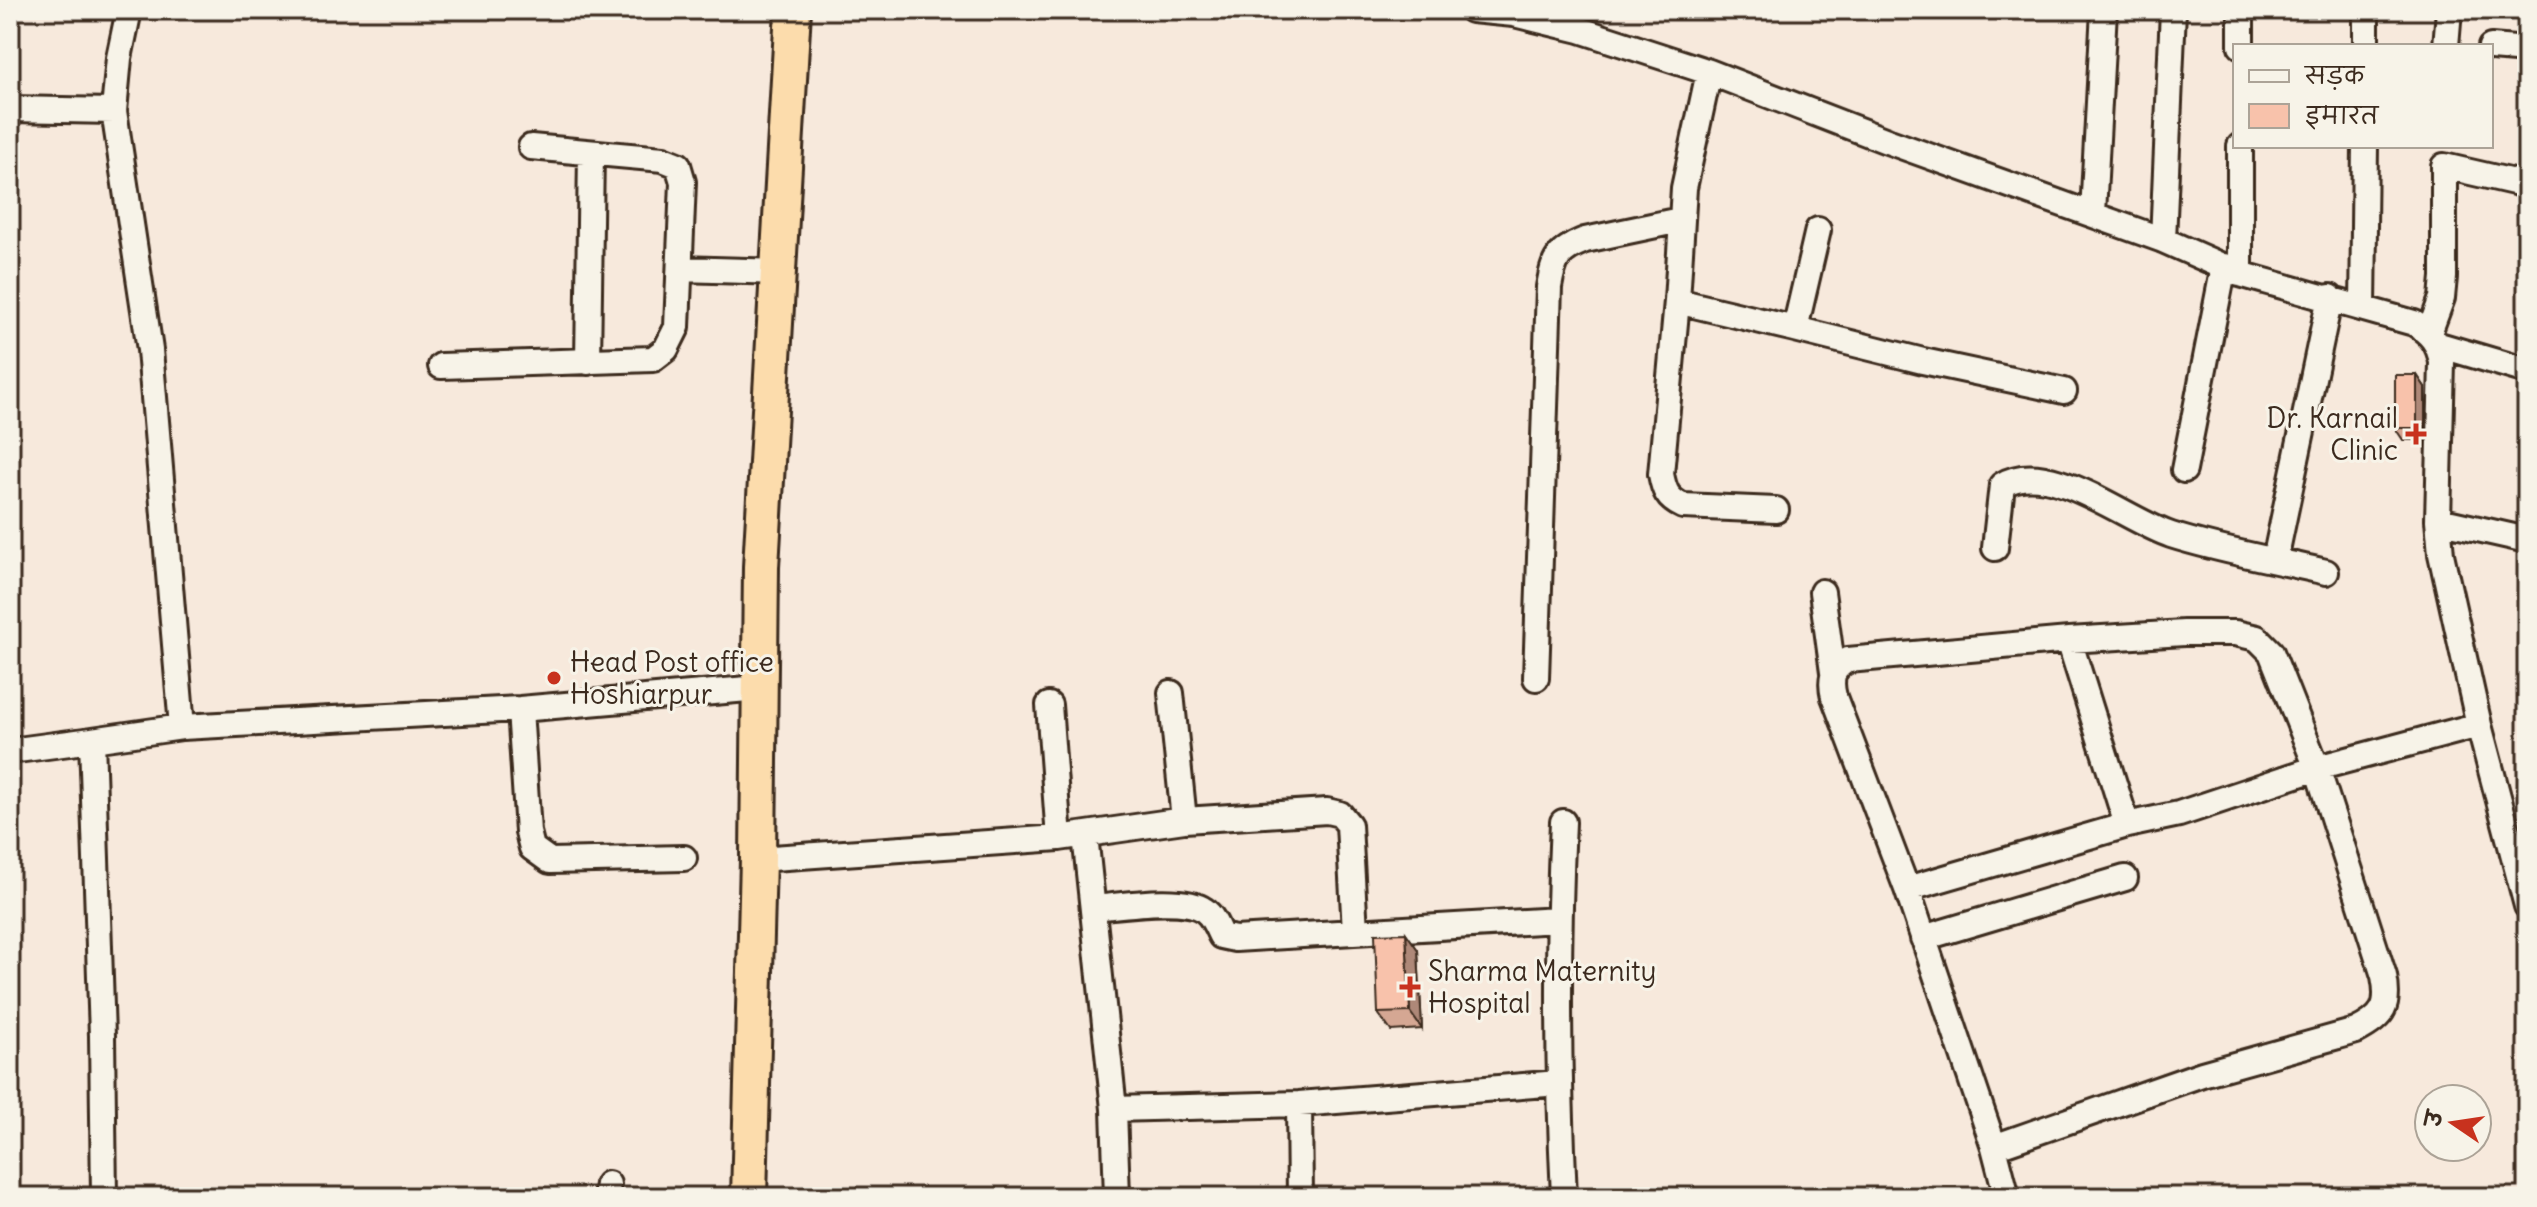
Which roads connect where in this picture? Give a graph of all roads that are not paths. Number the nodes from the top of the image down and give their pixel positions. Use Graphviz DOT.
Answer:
graph roads {
  1 [pos="129,10"];
  2 [pos="793,10"];
  3 [pos="1472,10"];
  4 [pos="2104,10"];
  5 [pos="2173,10"];
  6 [pos="2241,10"];
  7 [pos="2366,10"];
  8 [pos="2449,10"];
  9 [pos="1514,12"];
  10 [pos="2241,44"];
  11 [pos="2366,44"];
  12 [pos="2446,44"];
  13 [pos="2493,47"];
  14 [pos="2527,50"];
  15 [pos="1709,72"];
  16 [pos="10,109"];
  17 [pos="114,111"];
  18 [pos="531,147"];
  19 [pos="2240,148"];
  20 [pos="2365,148"];
  21 [pos="591,153"];
  22 [pos="2444,156"];
  23 [pos="2527,185"];
  24 [pos="2093,213"];
  25 [pos="1680,220"];
  26 [pos="1818,230"];
  27 [pos="2163,240"];
  28 [pos="680,269"];
  29 [pos="2232,270"];
  30 [pos="778,272"];
  31 [pos="2330,297"];
  32 [pos="1677,301"];
  33 [pos="2363,308"];
  34 [pos="1795,329"];
  35 [pos="2434,339"];
  36 [pos="588,362"];
  37 [pos="441,366"];
  38 [pos="2527,371"];
  39 [pos="2064,391"];
  40 [pos="2184,470"];
  41 [pos="1776,510"];
  42 [pos="2438,520"];
  43 [pos="2527,540"];
  44 [pos="1995,548"];
  45 [pos="2275,560"];
  46 [pos="2326,572"];
  47 [pos="1822,592"];
  48 [pos="2069,640"];
  49 [pos="1833,672"];
  50 [pos="1536,678"];
  51 [pos="759,688"];
  52 [pos="1171,693"];
  53 [pos="1049,705"];
  54 [pos="520,709"];
  55 [pos="2479,725"];
  56 [pos="182,727"];
  57 [pos="92,740"];
  58 [pos="10,751"];
  59 [pos="2317,768"];
  60 [pos="1184,820"];
  61 [pos="1563,822"];
  62 [pos="2127,825"];
  63 [pos="1085,835"];
  64 [pos="1059,838"];
  65 [pos="684,858"];
  66 [pos="758,859"];
  67 [pos="2125,878"];
  68 [pos="1907,889"];
  69 [pos="2527,906"];
  70 [pos="1093,908"];
  71 [pos="1558,920"];
  72 [pos="1355,931"];
  73 [pos="1923,938"];
  74 [pos="1559,1083"];
  75 [pos="1299,1104"];
  76 [pos="1114,1109"];
  77 [pos="1994,1147"];
  78 [pos="104,1197"];
  79 [pos="749,1197"];
  80 [pos="1117,1197"];
  81 [pos="1300,1197"];
  82 [pos="1564,1197"];
  83 [pos="2007,1197"];
  1 -- 17 [label="street"];
  2 -- 30 [label="highway"];
  3 -- 9 [label="street"];
  4 -- 24 [label="street"];
  5 -- 27 [label="street"];
  6 -- 10 [label="street"];
  7 -- 11 [label="street"];
  8 -- 12 [label="street"];
  9 -- 15 [label="street"];
  13 -- 14 [label="street"];
  15 -- 24 [label="street"];
  15 -- 25 [label="street"];
  16 -- 17 [label="street"];
  17 -- 56 [label="street"];
  18 -- 21 [label="street"];
  19 -- 29 [label="street"];
  20 -- 33 [label="street"];
  21 -- 28 [label="street"];
  21 -- 36 [label="street"];
  22 -- 23 [label="street"];
  22 -- 35 [label="street"];
  24 -- 27 [label="street"];
  25 -- 32 [label="street"];
  25 -- 50 [label="street"];
  26 -- 34 [label="street"];
  27 -- 29 [label="street"];
  28 -- 30 [label="street"];
  28 -- 36 [label="street"];
  29 -- 31 [label="street"];
  29 -- 40 [label="street"];
  30 -- 51 [label="highway"];
  31 -- 33 [label="street"];
  31 -- 45 [label="street"];
  32 -- 34 [label="street"];
  32 -- 41 [label="street"];
  33 -- 35 [label="street"];
  34 -- 39 [label="street"];
  35 -- 38 [label="street"];
  35 -- 42 [label="street"];
  36 -- 37 [label="street"];
  42 -- 43 [label="street"];
  42 -- 55 [label="street"];
  44 -- 45 [label="street"];
  45 -- 46 [label="street"];
  47 -- 49 [label="street"];
  48 -- 49 [label="street"];
  48 -- 59 [label="street"];
  48 -- 62 [label="street"];
  49 -- 68 [label="street"];
  51 -- 54 [label="street"];
  51 -- 66 [label="highway"];
  52 -- 60 [label="street"];
  53 -- 64 [label="street"];
  54 -- 56 [label="street"];
  54 -- 65 [label="street"];
  55 -- 59 [label="street"];
  55 -- 69 [label="street"];
  56 -- 57 [label="street"];
  57 -- 58 [label="street"];
  57 -- 78 [label="street"];
  59 -- 62 [label="street"];
  59 -- 77 [label="street"];
  60 -- 63 [label="street"];
  60 -- 72 [label="street"];
  61 -- 71 [label="street"];
  62 -- 68 [label="street"];
  63 -- 64 [label="street"];
  63 -- 70 [label="street"];
  64 -- 66 [label="street"];
  66 -- 79 [label="highway"];
  67 -- 73 [label="street"];
  68 -- 73 [label="street"];
  70 -- 72 [label="street"];
  70 -- 76 [label="street"];
  71 -- 72 [label="street"];
  71 -- 74 [label="street"];
  73 -- 77 [label="street"];
  74 -- 75 [label="street"];
  74 -- 82 [label="street"];
  75 -- 76 [label="street"];
  75 -- 81 [label="street"];
  76 -- 80 [label="street"];
  77 -- 83 [label="street"];
}
